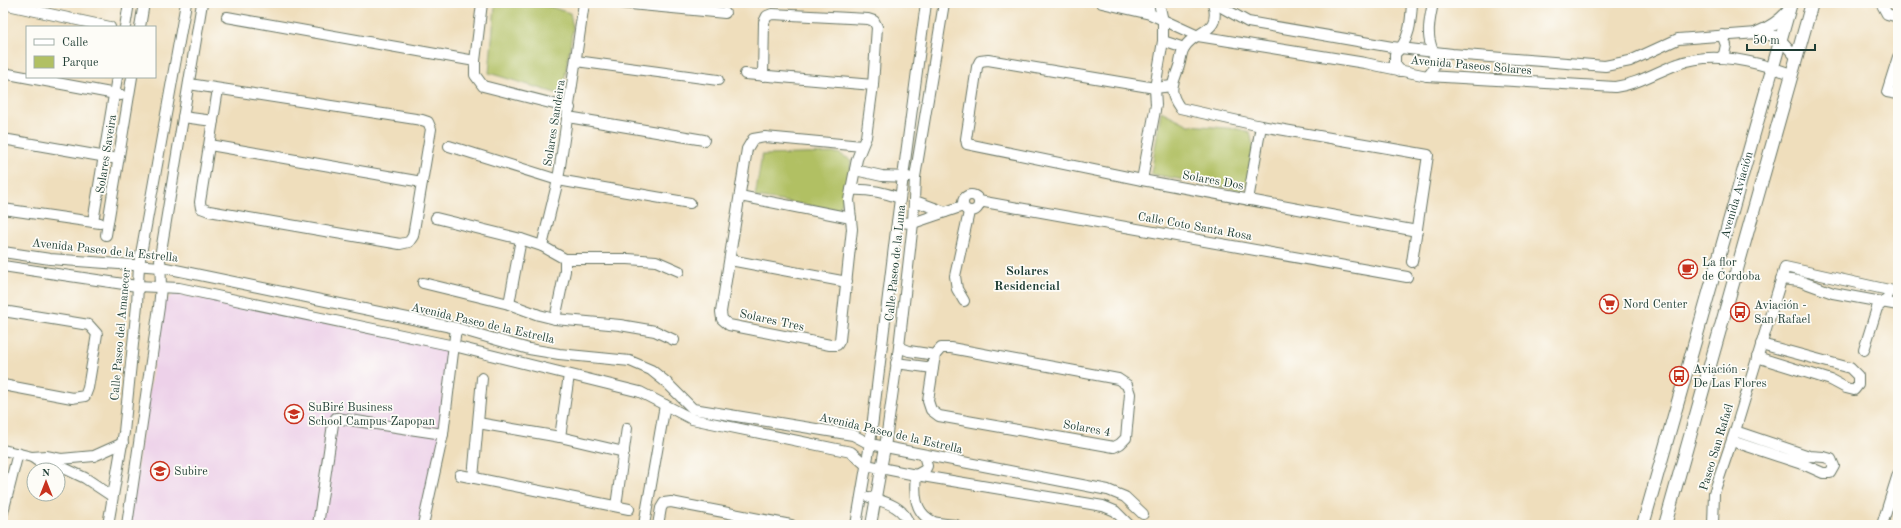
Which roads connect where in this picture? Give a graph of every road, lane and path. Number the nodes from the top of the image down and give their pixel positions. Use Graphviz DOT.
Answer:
graph roads {
  1 [pos="129,3"];
  2 [pos="144,3"];
  3 [pos="186,3"];
  4 [pos="202,3"];
  5 [pos="482,3"];
  6 [pos="584,3"];
  7 [pos="620,3"];
  8 [pos="926,3"];
  9 [pos="944,3"];
  10 [pos="1102,3"];
  11 [pos="1148,3"];
  12 [pos="1159,3"];
  13 [pos="1213,3"];
  14 [pos="1412,3"];
  15 [pos="1433,3"];
  16 [pos="1812,3"];
  17 [pos="1880,3"];
  18 [pos="3,4"];
  19 [pos="1790,7"];
  20 [pos="725,13"];
  21 [pos="1150,14"];
  22 [pos="227,17"];
  23 [pos="1898,17"];
  24 [pos="1162,21"];
  25 [pos="105,26"];
  26 [pos="125,26"];
  27 [pos="140,26"];
  28 [pos="1757,33"];
  29 [pos="1722,35"];
  30 [pos="1198,36"];
  31 [pos="1781,40"];
  32 [pos="1163,41"];
  33 [pos="1184,48"];
  34 [pos="1402,48"];
  35 [pos="1431,52"];
  36 [pos="1796,57"];
  37 [pos="1898,57"];
  38 [pos="1720,58"];
  39 [pos="475,61"];
  40 [pos="576,61"];
  41 [pos="1772,68"];
  42 [pos="1400,71"];
  43 [pos="3,73"];
  44 [pos="745,74"];
  45 [pos="1791,74"];
  46 [pos="763,76"];
  47 [pos="1427,76"];
  48 [pos="26,77"];
  49 [pos="29,78"];
  50 [pos="117,78"];
  51 [pos="132,78"];
  52 [pos="718,80"];
  53 [pos="189,84"];
  54 [pos="873,85"];
  55 [pos="1172,86"];
  56 [pos="1155,88"];
  57 [pos="218,89"];
  58 [pos="114,94"];
  59 [pos="1898,94"];
  60 [pos="129,96"];
  61 [pos="569,112"];
  62 [pos="183,117"];
  63 [pos="213,121"];
  64 [pos="1261,126"];
  65 [pos="3,139"];
  66 [pos="704,140"];
  67 [pos="210,145"];
  68 [pos="449,146"];
  69 [pos="862,146"];
  70 [pos="104,156"];
  71 [pos="118,159"];
  72 [pos="855,170"];
  73 [pos="903,177"];
  74 [pos="915,177"];
  75 [pos="558,180"];
  76 [pos="1142,180"];
  77 [pos="422,182"];
  78 [pos="851,190"];
  79 [pos="740,196"];
  80 [pos="900,198"];
  81 [pos="1248,200"];
  82 [pos="915,201"];
  83 [pos="979,201"];
  84 [pos="690,203"];
  85 [pos="3,209"];
  86 [pos="966,209"];
  87 [pos="945,212"];
  88 [pos="436,218"];
  89 [pos="850,218"];
  90 [pos="93,222"];
  91 [pos="897,222"];
  92 [pos="913,223"];
  93 [pos="108,224"];
  94 [pos="1417,232"];
  95 [pos="106,235"];
  96 [pos="521,239"];
  97 [pos="542,246"];
  98 [pos="3,252"];
  99 [pos="565,259"];
  100 [pos="730,260"];
  101 [pos="1412,262"];
  102 [pos="139,265"];
  103 [pos="3,266"];
  104 [pos="161,267"];
  105 [pos="679,272"];
  106 [pos="1407,277"];
  107 [pos="1781,279"];
  108 [pos="847,282"];
  109 [pos="423,284"];
  110 [pos="137,286"];
  111 [pos="161,287"];
  112 [pos="1896,292"];
  113 [pos="964,301"];
  114 [pos="1883,301"];
  115 [pos="508,304"];
  116 [pos="1898,305"];
  117 [pos="3,311"];
  118 [pos="555,319"];
  119 [pos="456,328"];
  120 [pos="674,340"];
  121 [pos="1761,344"];
  122 [pos="454,346"];
  123 [pos="899,347"];
  124 [pos="1864,350"];
  125 [pos="935,355"];
  126 [pos="1757,357"];
  127 [pos="896,363"];
  128 [pos="933,368"];
  129 [pos="569,375"];
  130 [pos="482,378"];
  131 [pos="3,385"];
  132 [pos="665,405"];
  133 [pos="693,409"];
  134 [pos="692,419"];
  135 [pos="478,423"];
  136 [pos="627,428"];
  137 [pos="1735,431"];
  138 [pos="443,434"];
  139 [pos="560,436"];
  140 [pos="1732,441"];
  141 [pos="123,443"];
  142 [pos="870,444"];
  143 [pos="884,447"];
  144 [pos="3,450"];
  145 [pos="624,452"];
  146 [pos="18,453"];
  147 [pos="924,455"];
  148 [pos="32,457"];
  149 [pos="866,465"];
  150 [pos="881,468"];
  151 [pos="1898,474"];
  152 [pos="460,475"];
  153 [pos="916,475"];
  154 [pos="473,478"];
  155 [pos="1062,482"];
  156 [pos="861,495"];
  157 [pos="112,496"];
  158 [pos="1895,496"];
  159 [pos="1057,498"];
  160 [pos="875,499"];
  161 [pos="616,506"];
  162 [pos="629,509"];
  163 [pos="3,512"];
  164 [pos="1144,514"];
  165 [pos="934,522"];
  166 [pos="1715,524"];
  167 [pos="108,525"];
  168 [pos="127,525"];
  169 [pos="318,525"];
  170 [pos="423,525"];
  171 [pos="644,525"];
  172 [pos="658,525"];
  173 [pos="791,525"];
  174 [pos="856,525"];
  175 [pos="871,525"];
  176 [pos="909,525"];
  177 [pos="924,525"];
  178 [pos="956,525"];
  179 [pos="1129,525"];
  180 [pos="1644,525"];
  181 [pos="1665,525"];
  182 [pos="1882,525"];
  1 -- 26 [label="street"];
  2 -- 27 [label="street"];
  3 -- 102 [label="street, Calle Paseo del Amanecer"];
  4 -- 53 [label="street"];
  5 -- 39 [label="street"];
  6 -- 40 [label="street, Solares Sandeira"];
  7 -- 20 [label="street"];
  8 -- 73 [label="street, Calle Paseo de la Luna"];
  9 -- 74 [label="street, Calle Paseo de la Luna"];
  10 -- 21 [label="street, Avenida Paseos Solares"];
  11 -- 21 [label="street"];
  12 -- 24 [label="street"];
  13 -- 30 [label="street"];
  13 -- 34 [label="street, Avenida Paseos Solares"];
  14 -- 34 [label="street"];
  15 -- 35 [label="street"];
  16 -- 36 [label="main road, Avenida Aviación"];
  17 -- 23 [label="street"];
  18 -- 25 [label="street"];
  19 -- 28 [label="main road"];
  19 -- 31 [label="main road, Avenida Aviación"];
  21 -- 24 [label="street, Avenida Paseos Solares"];
  22 -- 39 [label="street"];
  24 -- 30 [label="street, Avenida Paseos Solares"];
  24 -- 32 [label="street"];
  28 -- 29 [label="street, Avenida Paseos Solares"];
  28 -- 31 [label="street, Avenida Paseos Solares"];
  29 -- 35 [label="street, Avenida Paseos Solares"];
  29 -- 38 [label="street"];
  30 -- 33 [label="street"];
  30 -- 42 [label="street, Avenida Paseos Solares"];
  31 -- 36 [label="street, Avenida Paseos Solares"];
  31 -- 41 [label="main road, Avenida Aviación"];
  32 -- 33 [label="street"];
  32 -- 56 [label="street"];
  33 -- 55 [label="street"];
  34 -- 35 [label="street, Avenida Paseos Solares"];
  34 -- 42 [label="street"];
  35 -- 47 [label="street"];
  36 -- 45 [label="main road, Avenida Aviación"];
  37 -- 59 [label="street"];
  38 -- 41 [label="street, Avenida Paseos Solares"];
  38 -- 47 [label="street, Avenida Paseos Solares"];
  39 -- 61 [label="street"];
  40 -- 52 [label="street"];
  40 -- 61 [label="street, Solares Sandeira"];
  41 -- 45 [label="street, Avenida Paseos Solares"];
  41 -- 180 [label="main road, Avenida Aviación"];
  42 -- 47 [label="street, Avenida Paseos Solares"];
  43 -- 48 [label="street"];
  44 -- 46 [label="street"];
  45 -- 181 [label="main road, Avenida Aviación"];
  46 -- 54 [label="street"];
  46 -- 54 [label="street, Solares Tres"];
  49 -- 58 [label="street"];
  50 -- 58 [label="street"];
  51 -- 60 [label="street, Solares Saveira"];
  53 -- 57 [label="street"];
  53 -- 62 [label="street"];
  54 -- 69 [label="street, Solares Tres"];
  55 -- 56 [label="street"];
  55 -- 64 [label="street"];
  56 -- 76 [label="street"];
  56 -- 76 [label="street, Solares Dos"];
  57 -- 63 [label="street"];
  57 -- 77 [label="street"];
  58 -- 60 [label="street"];
  58 -- 70 [label="street"];
  60 -- 71 [label="street, Solares Saveira"];
  61 -- 66 [label="street"];
  61 -- 75 [label="street, Solares Sandeira"];
  62 -- 63 [label="street"];
  62 -- 104 [label="street"];
  63 -- 67 [label="street"];
  64 -- 81 [label="street, Solares Dos"];
  64 -- 94 [label="street"];
  65 -- 70 [label="street"];
  67 -- 77 [label="street"];
  67 -- 77 [label="street"];
  68 -- 75 [label="street"];
  69 -- 72 [label="street, Solares Tres"];
  69 -- 79 [label="street, Solares Tres"];
  70 -- 71 [label="street"];
  70 -- 90 [label="street"];
  71 -- 93 [label="street, Solares Saveira"];
  72 -- 73 [label="street"];
  72 -- 78 [label="street, Solares Tres"];
  73 -- 74 [label="street"];
  73 -- 80 [label="street, Calle Paseo de la Luna"];
  74 -- 82 [label="street, Calle Paseo de la Luna"];
  75 -- 84 [label="street"];
  75 -- 97 [label="street, Solares Sandeira"];
  76 -- 81 [label="street, Solares Dos"];
  78 -- 80 [label="street"];
  78 -- 89 [label="street, Solares Tres"];
  79 -- 89 [label="street"];
  79 -- 100 [label="street, Solares Tres"];
  80 -- 91 [label="street, Calle Paseo de la Luna"];
  81 -- 94 [label="street"];
  82 -- 87 [label="street"];
  82 -- 92 [label="street, Calle Paseo de la Luna"];
  83 -- 86 [label="street, Calle Coto Santa Rosa"];
  83 -- 86 [label="street, Calle Coto Santa Rosa"];
  83 -- 106 [label="street, Calle Coto Santa Rosa"];
  85 -- 90 [label="street"];
  86 -- 87 [label="street, Calle Coto Santa Rosa"];
  86 -- 113 [label="street"];
  87 -- 92 [label="street, Calle Coto Santa Rosa"];
  88 -- 96 [label="street"];
  89 -- 108 [label="street, Solares Tres"];
  90 -- 93 [label="street"];
  91 -- 92 [label="street, Calle Coto Santa Rosa"];
  91 -- 142 [label="street, Calle Paseo de la Luna"];
  92 -- 123 [label="street, Calle Paseo de la Luna"];
  93 -- 95 [label="street, Solares Saveira"];
  94 -- 101 [label="street"];
  96 -- 97 [label="street"];
  96 -- 115 [label="street"];
  97 -- 99 [label="street"];
  98 -- 102 [label="street, Avenida Paseo de la Estrella"];
  99 -- 105 [label="street"];
  99 -- 118 [label="street"];
  100 -- 108 [label="street"];
  100 -- 108 [label="street, Solares Tres"];
  102 -- 104 [label="street, Avenida Paseo de la Estrella"];
  102 -- 110 [label="street, Calle Paseo del Amanecer"];
  103 -- 110 [label="street"];
  104 -- 111 [label="street"];
  104 -- 119 [label="street, Avenida Paseo de la Estrella"];
  107 -- 112 [label="street, Paseo San Rafaél"];
  107 -- 114 [label="street"];
  107 -- 121 [label="street, Paseo San Rafaél"];
  109 -- 115 [label="street"];
  110 -- 111 [label="street"];
  110 -- 141 [label="street, Calle Paseo del Amanecer"];
  111 -- 122 [label="street"];
  111 -- 168 [label="street"];
  112 -- 114 [label="street"];
  114 -- 116 [label="street"];
  114 -- 124 [label="street"];
  115 -- 118 [label="street"];
  117 -- 131 [label="street"];
  118 -- 120 [label="street"];
  119 -- 122 [label="street"];
  119 -- 133 [label="street, Avenida Paseo de la Estrella"];
  121 -- 126 [label="street, Paseo San Rafaél"];
  121 -- 126 [label="street"];
  122 -- 129 [label="street"];
  122 -- 138 [label="street"];
  123 -- 125 [label="street"];
  123 -- 127 [label="street, Calle Paseo de la Luna"];
  125 -- 128 [label="street, Solares 4"];
  125 -- 128 [label="street, Solares 4"];
  126 -- 137 [label="street, Paseo San Rafaél"];
  127 -- 128 [label="street"];
  127 -- 143 [label="street, Calle Paseo de la Luna"];
  129 -- 132 [label="street"];
  129 -- 139 [label="street"];
  130 -- 135 [label="street"];
  132 -- 134 [label="street"];
  132 -- 171 [label="street"];
  133 -- 134 [label="street"];
  133 -- 142 [label="street, Avenida Paseo de la Estrella"];
  134 -- 149 [label="street"];
  135 -- 139 [label="street"];
  135 -- 154 [label="street"];
  136 -- 145 [label="street"];
  137 -- 140 [label="street, Paseo San Rafaél"];
  137 -- 140 [label="street"];
  138 -- 169 [label="street"];
  138 -- 170 [label="street"];
  139 -- 145 [label="street"];
  140 -- 166 [label="street, Paseo San Rafaél"];
  141 -- 148 [label="street"];
  141 -- 157 [label="street, Calle Paseo del Amanecer"];
  142 -- 143 [label="street, Avenida Paseo de la Estrella"];
  142 -- 149 [label="street, Calle Paseo de la Luna"];
  143 -- 147 [label="street, Avenida Paseo de la Estrella"];
  143 -- 150 [label="street, Calle Paseo de la Luna"];
  144 -- 146 [label="street"];
  145 -- 161 [label="street"];
  146 -- 148 [label="street"];
  146 -- 163 [label="street"];
  147 -- 153 [label="street"];
  147 -- 155 [label="street, Avenida Paseo de la Estrella"];
  148 -- 157 [label="street"];
  149 -- 150 [label="street"];
  149 -- 156 [label="street, Calle Paseo de la Luna"];
  150 -- 153 [label="street"];
  150 -- 160 [label="street, Calle Paseo de la Luna"];
  151 -- 158 [label="street"];
  152 -- 154 [label="street"];
  153 -- 159 [label="street"];
  153 -- 165 [label="street"];
  154 -- 161 [label="street"];
  155 -- 159 [label="street"];
  155 -- 164 [label="street, Avenida Paseo de la Estrella"];
  156 -- 160 [label="street"];
  156 -- 174 [label="street, Calle Paseo de la Luna"];
  157 -- 167 [label="street, Calle Paseo del Amanecer"];
  158 -- 182 [label="street"];
  159 -- 179 [label="street"];
  160 -- 175 [label="street, Calle Paseo de la Luna"];
  160 -- 176 [label="street"];
  161 -- 162 [label="street"];
  165 -- 177 [label="street"];
  165 -- 178 [label="street"];
  172 -- 173 [label="street"];
}
